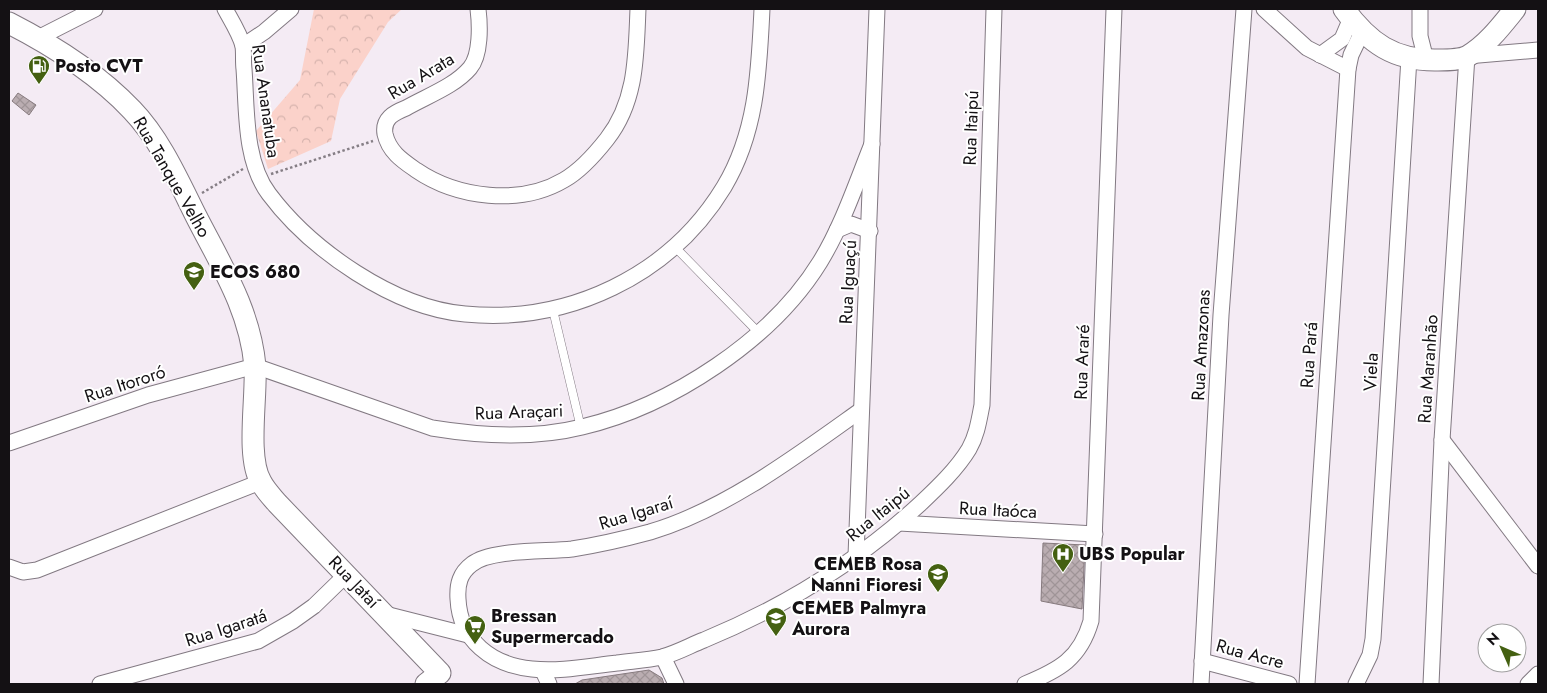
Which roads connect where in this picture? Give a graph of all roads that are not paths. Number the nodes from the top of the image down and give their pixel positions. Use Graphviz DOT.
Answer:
graph roads {
  1 [pos="225,9"];
  2 [pos="291,9"];
  3 [pos="478,9"];
  4 [pos="638,9"];
  5 [pos="762,9"];
  6 [pos="877,9"];
  7 [pos="994,9"];
  8 [pos="1114,9"];
  9 [pos="1244,9"];
  10 [pos="1264,9"];
  11 [pos="1420,9"];
  12 [pos="1515,9"];
  13 [pos="88,10"];
  14 [pos="1353,17"];
  15 [pos="9,23"];
  16 [pos="38,38"];
  17 [pos="243,46"];
  18 [pos="1538,50"];
  19 [pos="1320,55"];
  20 [pos="1467,56"];
  21 [pos="1417,59"];
  22 [pos="1348,70"];
  23 [pos="872,144"];
  24 [pos="838,230"];
  25 [pos="870,231"];
  26 [pos="674,246"];
  27 [pos="553,310"];
  28 [pos="759,333"];
  29 [pos="255,366"];
  30 [pos="861,410"];
  31 [pos="581,428"];
  32 [pos="1442,440"];
  33 [pos="9,443"];
  34 [pos="260,482"];
  35 [pos="899,523"];
  36 [pos="1095,534"];
  37 [pos="856,556"];
  38 [pos="1538,566"];
  39 [pos="11,569"];
  40 [pos="347,574"];
  41 [pos="385,614"];
  42 [pos="468,635"];
  43 [pos="663,656"];
  44 [pos="1202,661"];
  45 [pos="1538,674"];
  46 [pos="546,677"];
  47 [pos="438,681"];
  48 [pos="100,684"];
  49 [pos="676,684"];
  50 [pos="1025,684"];
  51 [pos="1200,684"];
  52 [pos="1289,684"];
  53 [pos="1307,684"];
  54 [pos="1356,684"];
  55 [pos="1431,684"];
  56 [pos="1528,684"];
  1 -- 17 [label="street, Rua Ananatuba"];
  2 -- 17 [label="street"];
  3 -- 4 [label="street, Rua Arata"];
  5 -- 26 [label="street, Rua Ananatuba"];
  6 -- 23 [label="street, Rua Iguaçú"];
  7 -- 35 [label="street, Rua Itaipú"];
  8 -- 36 [label="street, Rua Araré"];
  9 -- 44 [label="street, Rua Amazonas"];
  10 -- 19 [label="street"];
  11 -- 21 [label="street, Viela"];
  12 -- 20 [label="street"];
  13 -- 16 [label="street"];
  14 -- 19 [label="street"];
  14 -- 21 [label="street"];
  14 -- 22 [label="street, Rua Pará"];
  15 -- 16 [label="street, Rua Tanque Velho"];
  16 -- 29 [label="street, Rua Tanque Velho"];
  17 -- 27 [label="street, Rua Ananatuba"];
  18 -- 20 [label="street"];
  19 -- 22 [label="street"];
  20 -- 21 [label="street"];
  20 -- 32 [label="street, Rua Maranhão"];
  21 -- 54 [label="street, Viela"];
  22 -- 53 [label="street, Rua Pará"];
  23 -- 24 [label="street, Rua Araçari"];
  23 -- 25 [label="street, Rua Iguaçú"];
  24 -- 25 [label="street"];
  24 -- 28 [label="street, Rua Araçari"];
  25 -- 30 [label="street, Rua Iguaçú"];
  26 -- 27 [label="street, Rua Ananatuba"];
  26 -- 28 [label="lane"];
  27 -- 31 [label="lane"];
  28 -- 31 [label="street, Rua Araçari"];
  29 -- 31 [label="street, Rua Araçari"];
  29 -- 33 [label="street, Rua Itororó"];
  29 -- 34 [label="street, Rua Tanque Velho"];
  30 -- 37 [label="street, Rua Iguaçú"];
  30 -- 42 [label="street, Rua Igaraí"];
  32 -- 38 [label="street"];
  32 -- 55 [label="street, Rua Maranhão"];
  34 -- 39 [label="street"];
  34 -- 40 [label="street, Rua Jataí"];
  35 -- 36 [label="street, Rua Itaóca"];
  35 -- 37 [label="street, Rua Itaipú"];
  36 -- 50 [label="street, Rua Araré"];
  37 -- 43 [label="street, Rua Itaipú"];
  40 -- 41 [label="street, Rua Jataí"];
  40 -- 48 [label="street, Rua Igaratá"];
  41 -- 42 [label="street"];
  41 -- 47 [label="street, Rua Jataí"];
  42 -- 46 [label="street, Rua Itaipú"];
  43 -- 46 [label="street, Rua Itaipú"];
  43 -- 49 [label="street"];
  44 -- 51 [label="street, Rua Amazonas"];
  44 -- 52 [label="street, Rua Acre"];
  45 -- 56 [label="street"];
}
